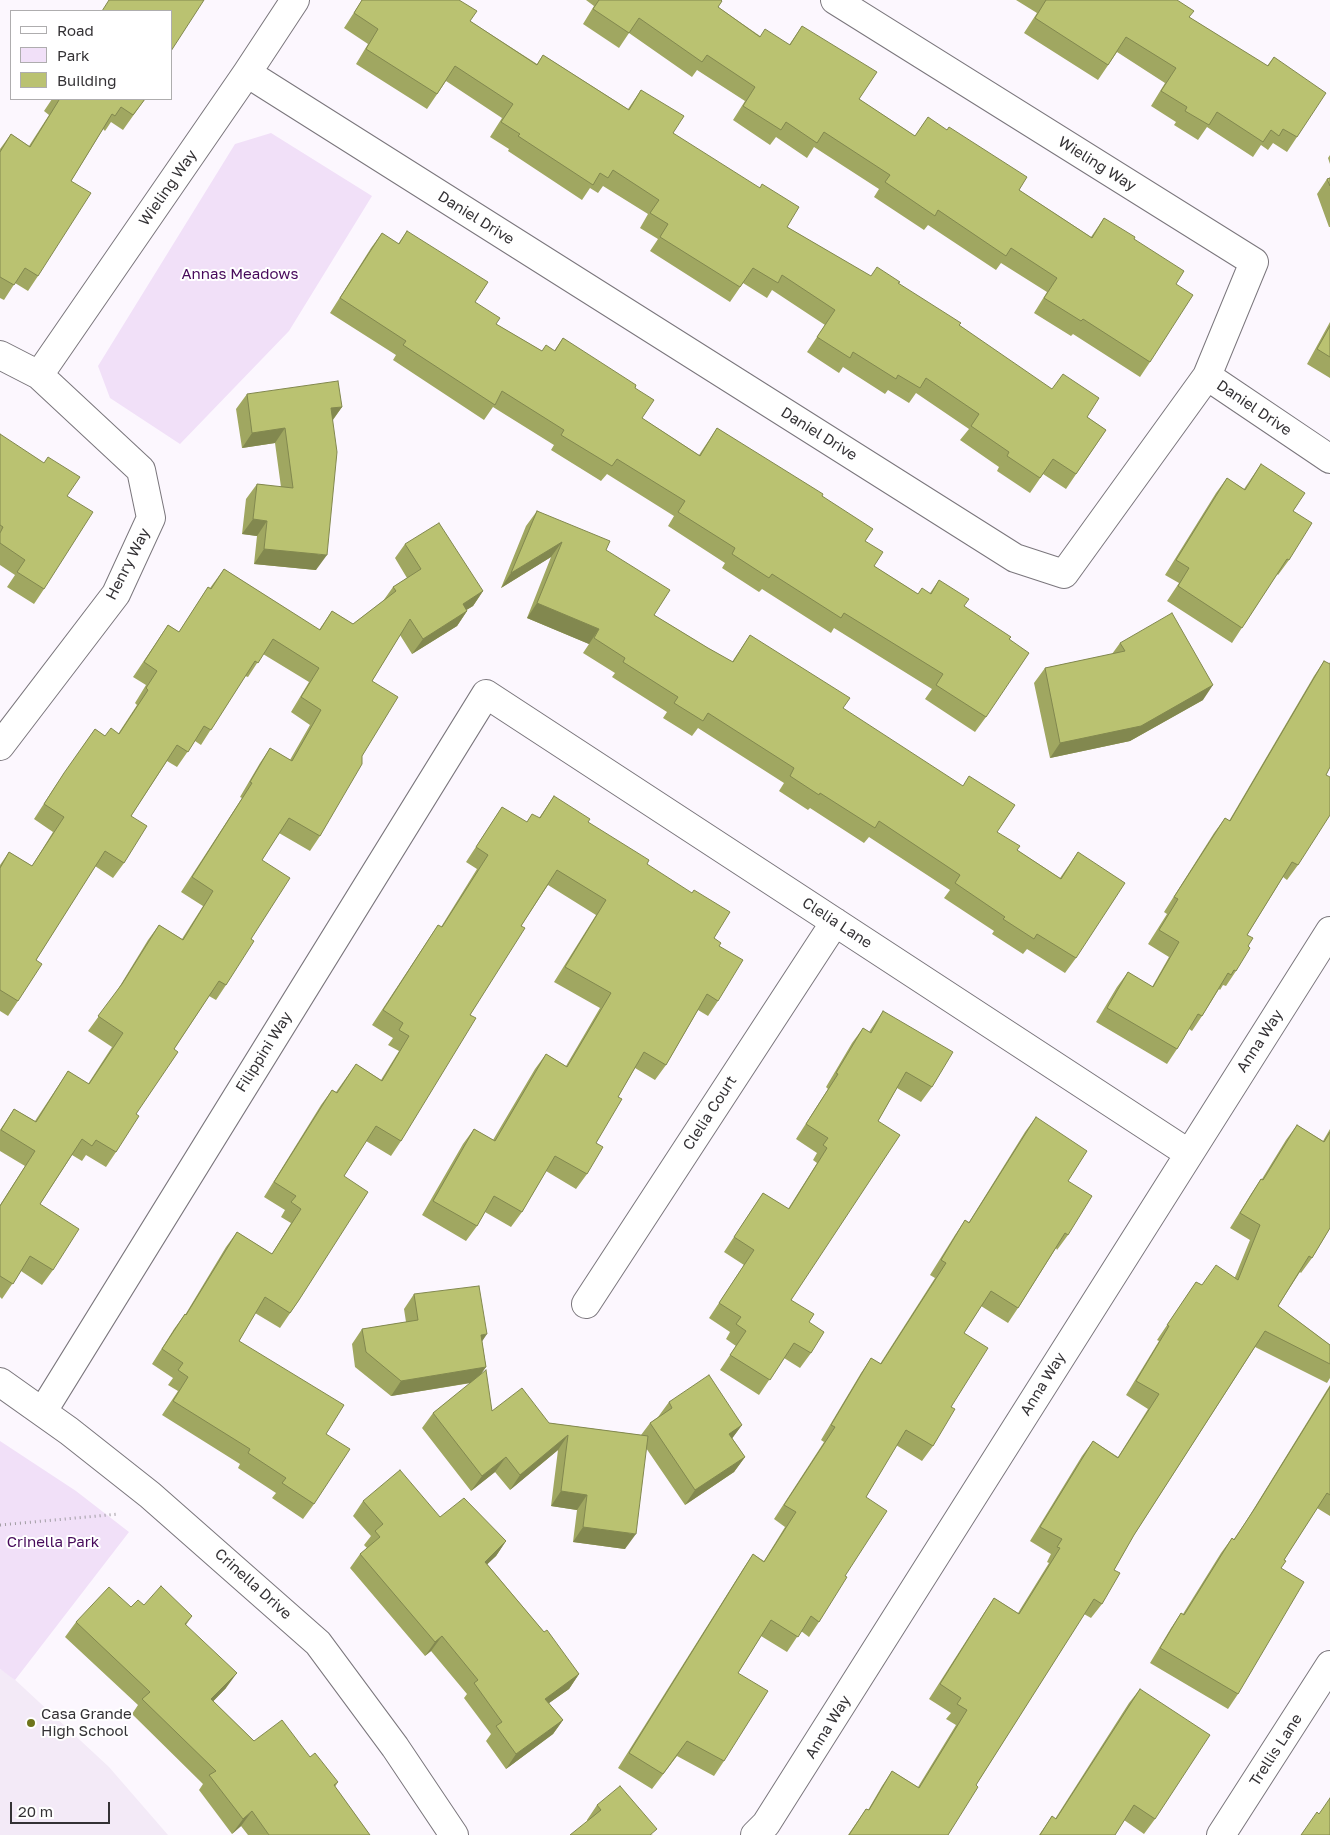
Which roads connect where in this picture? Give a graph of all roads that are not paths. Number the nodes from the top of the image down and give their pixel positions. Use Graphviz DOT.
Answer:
graph roads {
  1 [pos="295,0"];
  2 [pos="835,0"];
  3 [pos="248,73"];
  4 [pos="0,355"];
  5 [pos="39,375"];
  6 [pos="1207,376"];
  7 [pos="1330,459"];
  8 [pos="486,694"];
  9 [pos="0,746"];
  10 [pos="835,922"];
  11 [pos="1330,931"];
  12 [pos="1188,1153"];
  13 [pos="586,1304"];
  14 [pos="0,1382"];
  15 [pos="43,1411"];
  16 [pos="1330,1665"];
  17 [pos="454,1835"];
  18 [pos="755,1835"];
  19 [pos="1222,1835"];
  1 -- 3 [label="street, Wieling Way"];
  2 -- 6 [label="street, Wieling Way"];
  3 -- 5 [label="street, Wieling Way"];
  3 -- 6 [label="street, Daniel Drive"];
  4 -- 5 [label="street, Henry Way"];
  5 -- 9 [label="street, Henry Way"];
  6 -- 7 [label="street, Daniel Drive"];
  8 -- 10 [label="street, Clelia Lane"];
  8 -- 15 [label="street, Filippini Way"];
  10 -- 12 [label="street, Clelia Lane"];
  10 -- 13 [label="street, Clelia Court"];
  11 -- 12 [label="street, Anna Way"];
  12 -- 18 [label="street, Anna Way"];
  14 -- 15 [label="street, Crinella Drive"];
  15 -- 17 [label="street, Crinella Drive"];
  16 -- 19 [label="street, Trellis Lane"];
}
